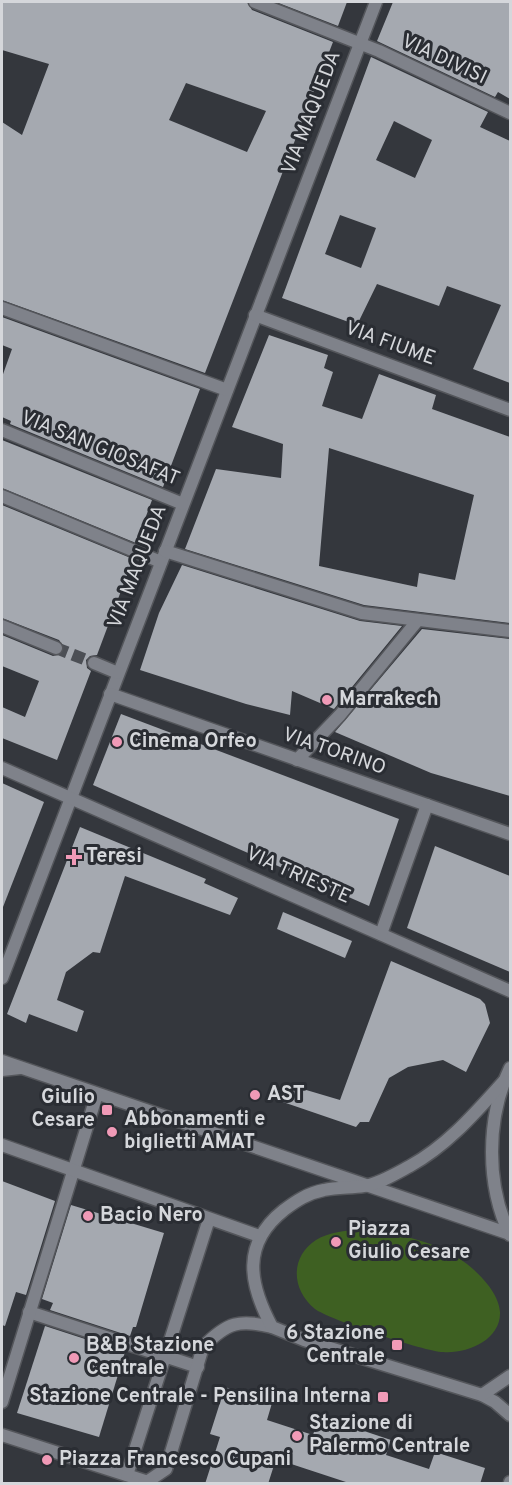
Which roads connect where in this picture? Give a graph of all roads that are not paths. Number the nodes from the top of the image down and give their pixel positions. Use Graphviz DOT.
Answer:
graph roads {
  1 [pos="255,2"];
  2 [pos="375,2"];
  3 [pos="359,44"];
  4 [pos="510,113"];
  5 [pos="2,308"];
  6 [pos="255,315"];
  7 [pos="227,390"];
  8 [pos="510,410"];
  9 [pos="2,430"];
  10 [pos="2,496"];
  11 [pos="183,504"];
  12 [pos="163,557"];
  13 [pos="417,620"];
  14 [pos="2,626"];
  15 [pos="510,631"];
  16 [pos="56,648"];
  17 [pos="94,663"];
  18 [pos="118,673"];
  19 [pos="110,694"];
  20 [pos="297,760"];
  21 [pos="2,768"];
  22 [pos="70,797"];
  23 [pos="427,805"];
  24 [pos="510,834"];
  25 [pos="381,934"];
  26 [pos="2,978"];
  27 [pos="510,991"];
  28 [pos="2,1061"];
  29 [pos="20,1068"];
  30 [pos="510,1068"];
  31 [pos="2,1070"];
  32 [pos="504,1081"];
  33 [pos="97,1094"];
  34 [pos="2,1145"];
  35 [pos="73,1171"];
  36 [pos="367,1186"];
  37 [pos="209,1219"];
  38 [pos="510,1235"];
  39 [pos="259,1236"];
  40 [pos="29,1312"];
  41 [pos="272,1327"];
  42 [pos="165,1357"];
  43 [pos="198,1367"];
  44 [pos="510,1376"];
  45 [pos="482,1395"];
  46 [pos="2,1402"];
  47 [pos="510,1415"];
  48 [pos="2,1435"];
  49 [pos="127,1475"];
  50 [pos="145,1482"];
  1 -- 3 [label="street, VIA DIVISI"];
  2 -- 3 [label="street, VIA MAQUEDA"];
  3 -- 4 [label="street, VIA DIVISI"];
  3 -- 6 [label="street, VIA MAQUEDA"];
  5 -- 7 [label="street"];
  6 -- 7 [label="street, VIA MAQUEDA"];
  6 -- 8 [label="street, VIA FIUME"];
  7 -- 11 [label="street, VIA MAQUEDA"];
  9 -- 11 [label="street, VIA SAN GIOSAFAT"];
  10 -- 12 [label="street"];
  11 -- 12 [label="street, VIA MAQUEDA"];
  12 -- 13 [label="street"];
  12 -- 18 [label="street, VIA MAQUEDA"];
  13 -- 15 [label="street"];
  13 -- 20 [label="street"];
  14 -- 16 [label="street"];
  17 -- 18 [label="street"];
  18 -- 19 [label="street, VIA MAQUEDA"];
  19 -- 20 [label="street, VIA TORINO"];
  19 -- 22 [label="street, VIA MAQUEDA"];
  20 -- 23 [label="street, VIA TORINO"];
  21 -- 22 [label="street, VIA TRIESTE"];
  22 -- 25 [label="street, VIA TRIESTE"];
  22 -- 26 [label="street, VIA MAQUEDA"];
  23 -- 24 [label="street, VIA TORINO"];
  23 -- 25 [label="street"];
  25 -- 27 [label="street, VIA TRIESTE"];
  28 -- 29 [label="street"];
  29 -- 31 [label="street"];
  29 -- 33 [label="street"];
  30 -- 32 [label="street"];
  32 -- 36 [label="street"];
  32 -- 38 [label="street"];
  33 -- 35 [label="street"];
  33 -- 36 [label="street"];
  34 -- 35 [label="street"];
  35 -- 37 [label="street"];
  35 -- 40 [label="street"];
  36 -- 38 [label="street"];
  36 -- 39 [label="street"];
  37 -- 39 [label="street"];
  37 -- 42 [label="street"];
  39 -- 41 [label="street"];
  40 -- 42 [label="street"];
  40 -- 46 [label="street"];
  41 -- 43 [label="street"];
  41 -- 45 [label="street"];
  42 -- 43 [label="street"];
  42 -- 49 [label="street"];
  43 -- 50 [label="street"];
  44 -- 45 [label="street"];
  45 -- 47 [label="street"];
  48 -- 49 [label="street"];
  49 -- 50 [label="street"];
}
